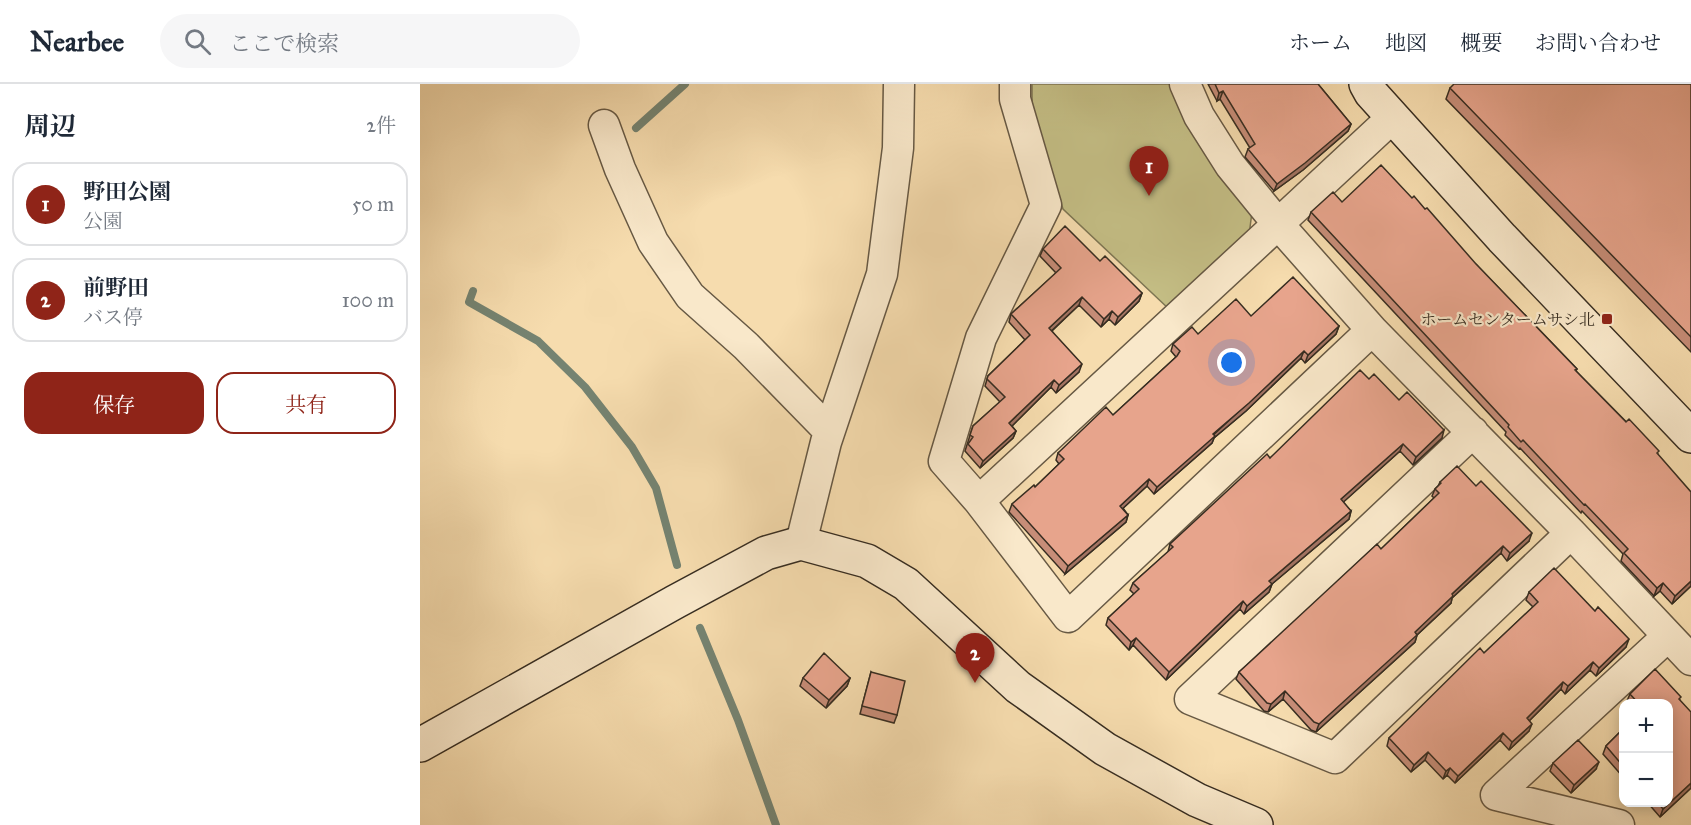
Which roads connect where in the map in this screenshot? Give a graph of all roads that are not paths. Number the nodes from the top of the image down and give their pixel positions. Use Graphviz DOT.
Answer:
graph roads {
  1 [pos="899,84"];
  2 [pos="1015,84"];
  3 [pos="1185,84"];
  4 [pos="1366,84"];
  5 [pos="1393,117"];
  6 [pos="604,125"];
  7 [pos="1278,225"];
  8 [pos="1372,330"];
  9 [pos="829,431"];
  10 [pos="1473,432"];
  11 [pos="1691,436"];
  12 [pos="979,501"];
  13 [pos="1571,533"];
  14 [pos="801,543"];
  15 [pos="1668,636"];
  16 [pos="1691,660"];
  17 [pos="420,745"];
  18 [pos="1256,825"];
  19 [pos="1619,825"];
  1 -- 9 [label="street"];
  2 -- 12 [label="street"];
  3 -- 7 [label="street"];
  4 -- 5 [label="street"];
  5 -- 7 [label="street"];
  5 -- 11 [label="street"];
  6 -- 9 [label="street"];
  7 -- 8 [label="street"];
  7 -- 12 [label="street"];
  8 -- 10 [label="street"];
  8 -- 12 [label="street"];
  9 -- 14 [label="street"];
  10 -- 13 [label="street"];
  10 -- 13 [label="street"];
  13 -- 15 [label="street"];
  14 -- 17 [label="street"];
  14 -- 18 [label="street"];
  15 -- 16 [label="street"];
  15 -- 19 [label="street"];
}
